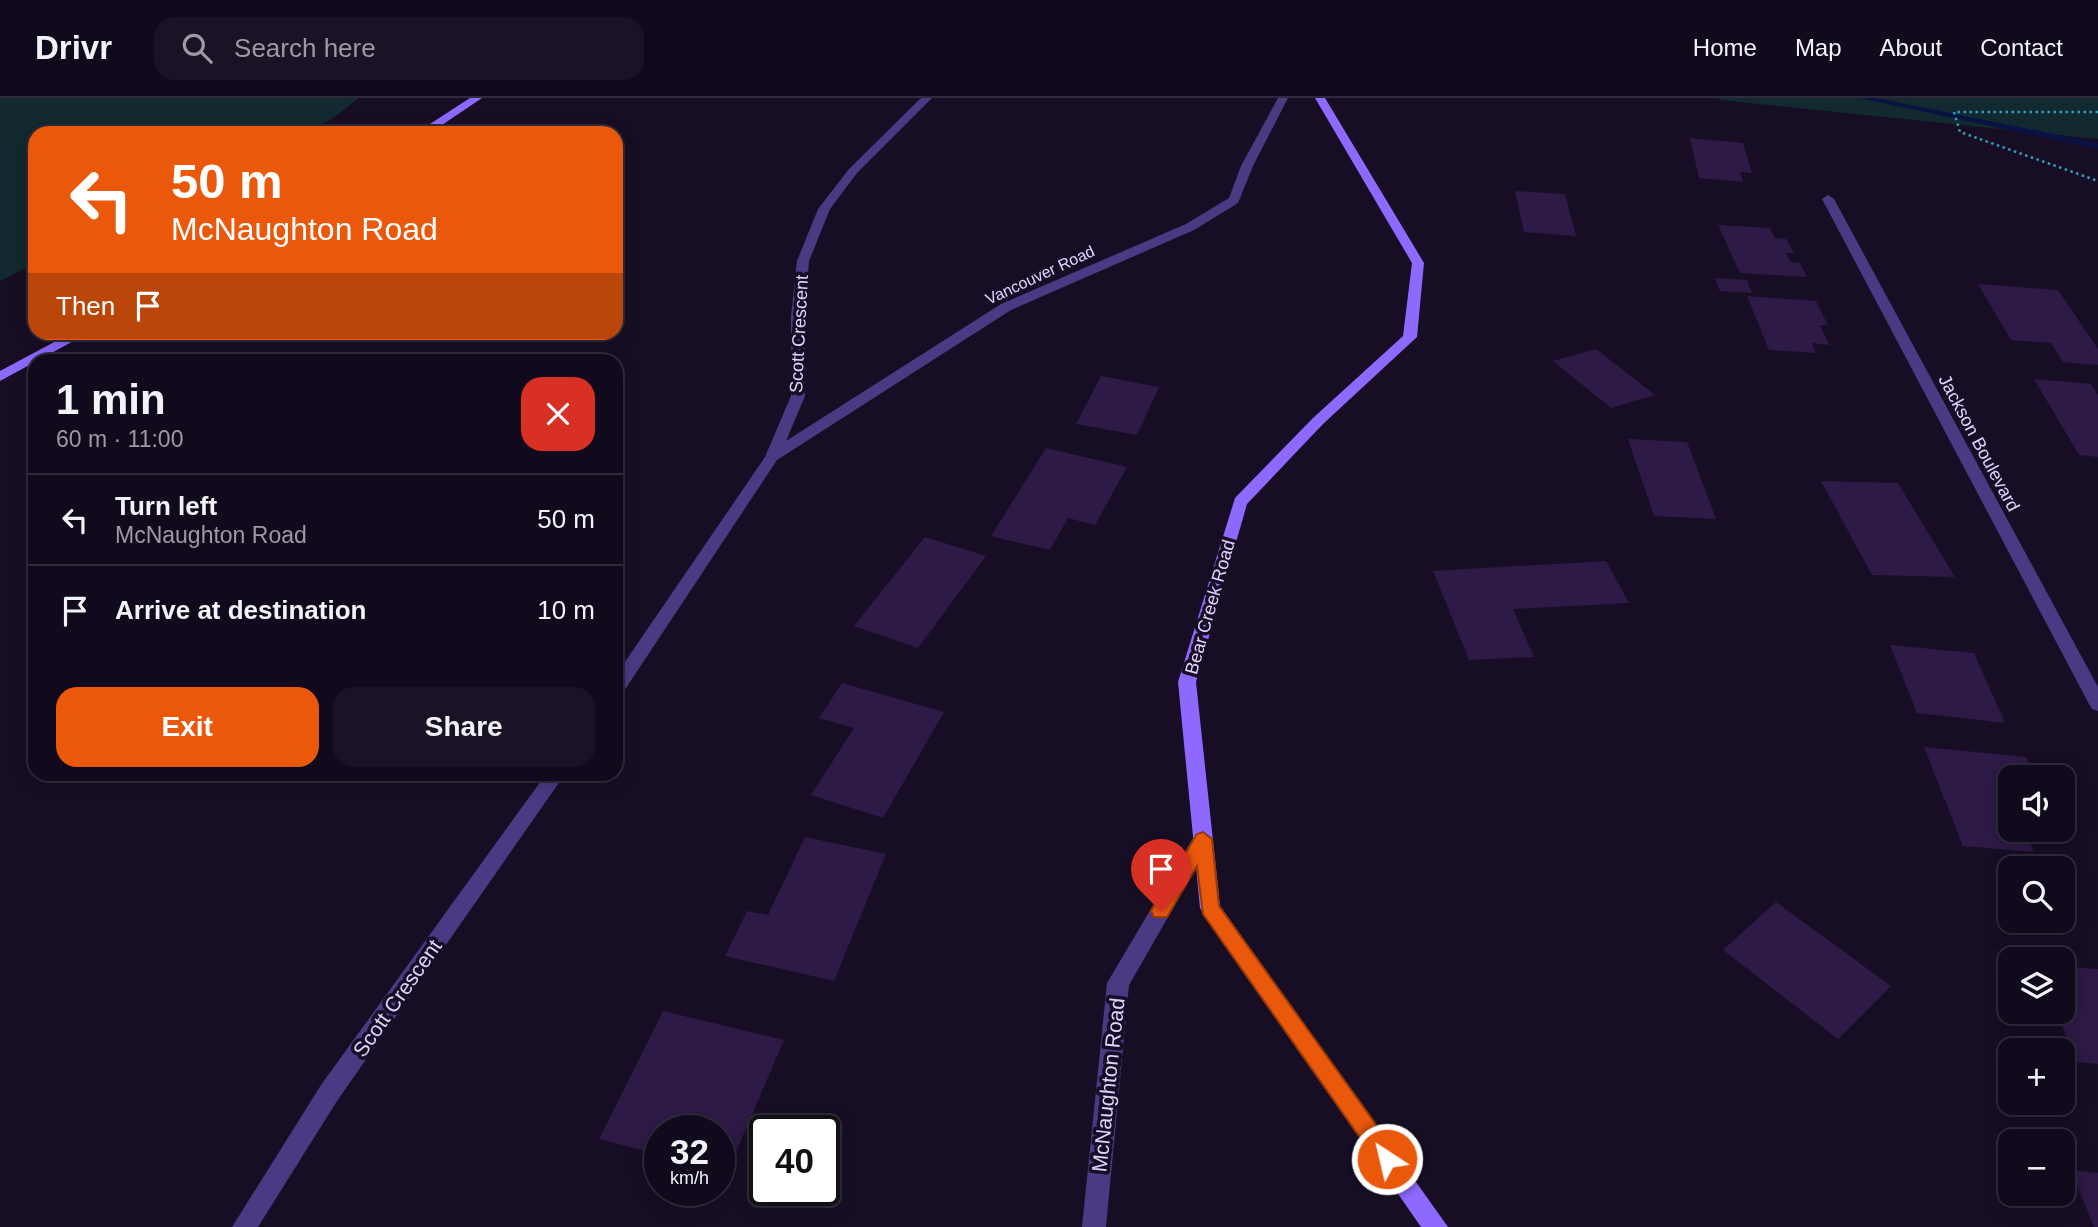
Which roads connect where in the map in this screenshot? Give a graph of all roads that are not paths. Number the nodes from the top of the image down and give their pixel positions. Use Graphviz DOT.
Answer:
graph roads {
  1 [pos="477,98"];
  2 [pos="927,98"];
  3 [pos="1283,98"];
  4 [pos="1320,98"];
  5 [pos="433,126"];
  6 [pos="1828,200"];
  7 [pos="69,340"];
  8 [pos="43,354"];
  9 [pos="28,362"];
  10 [pos="0,377"];
  11 [pos="772,457"];
  12 [pos="623,679"];
  13 [pos="2098,704"];
  14 [pos="551,781"];
  15 [pos="1203,839"];
  16 [pos="244,1227"];
  17 [pos="1094,1227"];
  18 [pos="1436,1227"];
  1 -- 5 [label="street"];
  2 -- 11 [label="street, Scott Crescent"];
  3 -- 11 [label="street, Vancouver Road"];
  4 -- 15 [label="street, Bear Creek Road"];
  6 -- 13 [label="street, Jackson Boulevard"];
  7 -- 8 [label="street"];
  9 -- 10 [label="street"];
  11 -- 12 [label="street, Scott Crescent"];
  14 -- 16 [label="street, Scott Crescent"];
  15 -- 17 [label="street, McNaughton Road"];
  15 -- 18 [label="street, Bear Creek Road"];
}
